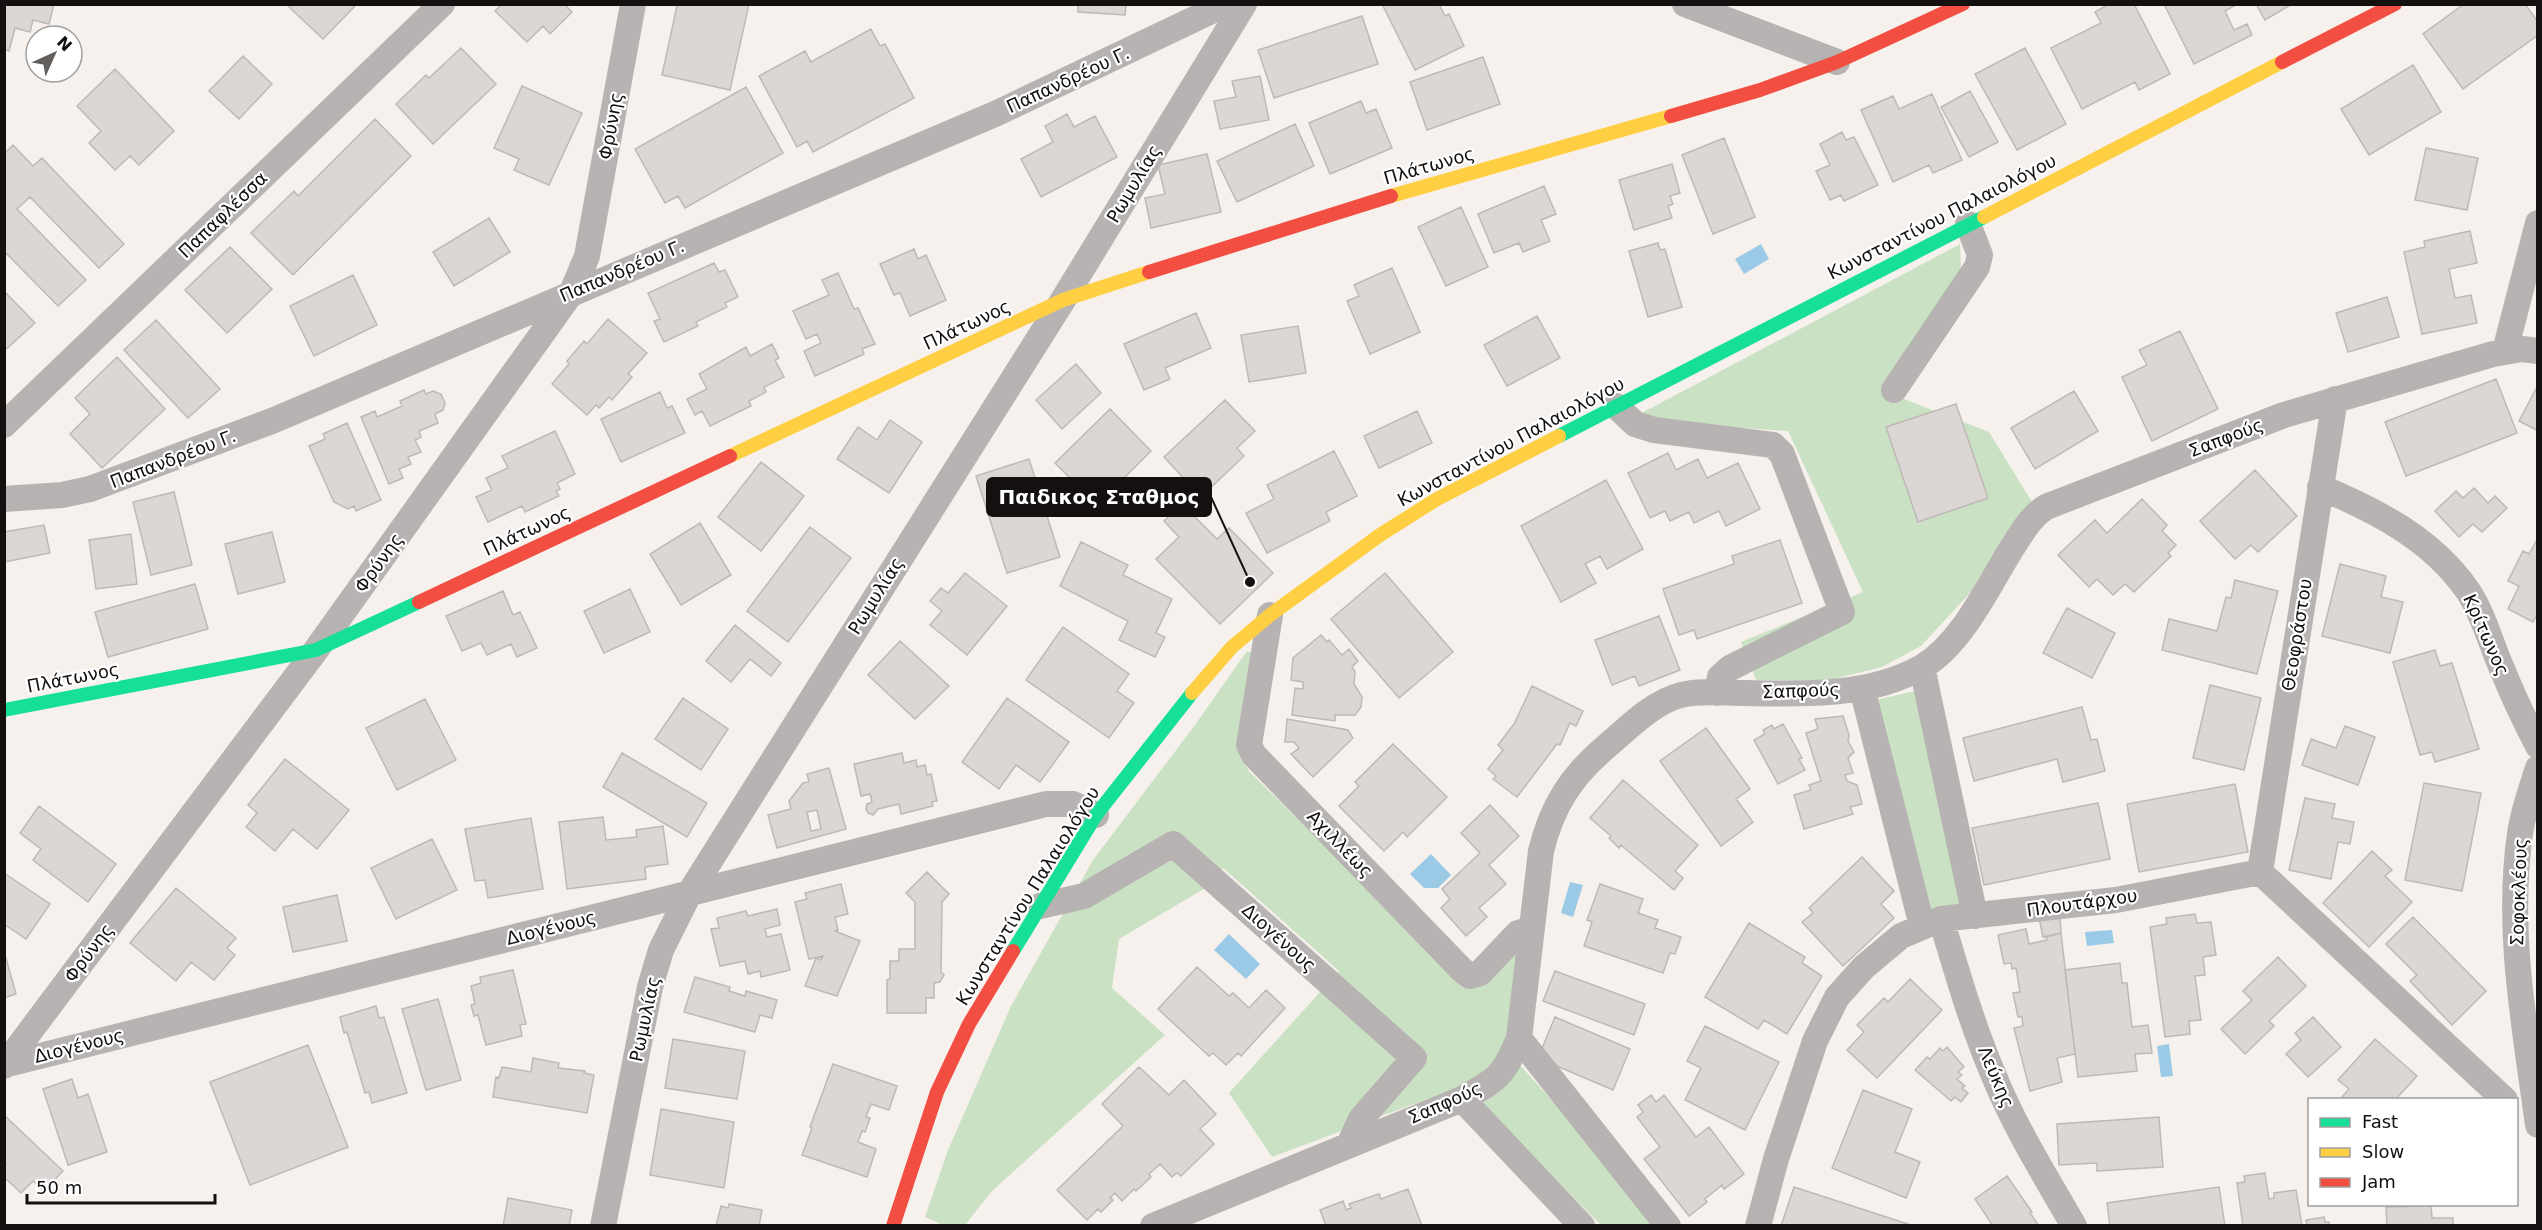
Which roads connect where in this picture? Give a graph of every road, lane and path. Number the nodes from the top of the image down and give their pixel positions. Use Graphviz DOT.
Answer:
graph roads {
  1 [pos="442,4"];
  2 [pos="633,4"];
  3 [pos="1227,4"];
  4 [pos="1244,4"];
  5 [pos="1685,4"];
  6 [pos="1963,4"];
  7 [pos="2395,4"];
  8 [pos="1837,62"];
  9 [pos="2538,223"];
  10 [pos="1968,224"];
  11 [pos="572,292"];
  12 [pos="1063,300"];
  13 [pos="2505,351"];
  14 [pos="2538,351"];
  15 [pos="1894,390"];
  16 [pos="2335,399"];
  17 [pos="1616,406"];
  18 [pos="4,425"];
  19 [pos="2320,487"];
  20 [pos="4,499"];
  21 [pos="1270,615"];
  22 [pos="316,650"];
  23 [pos="1922,667"];
  24 [pos="1862,688"];
  25 [pos="1717,693"];
  26 [pos="4,710"];
  27 [pos="2538,746"];
  28 [pos="2538,768"];
  29 [pos="1096,815"];
  30 [pos="2260,872"];
  31 [pos="688,894"];
  32 [pos="1040,906"];
  33 [pos="1975,916"];
  34 [pos="1932,922"];
  35 [pos="1532,929"];
  36 [pos="1519,1038"];
  37 [pos="5,1066"];
  38 [pos="2503,1098"];
  39 [pos="1462,1099"];
  40 [pos="2518,1111"];
  41 [pos="2538,1125"];
  42 [pos="2538,1130"];
  43 [pos="1349,1145"];
  44 [pos="1764,1201"];
  45 [pos="603,1226"];
  46 [pos="893,1226"];
  47 [pos="1153,1226"];
  48 [pos="1582,1226"];
  49 [pos="1668,1226"];
  50 [pos="1740,1226"];
  51 [pos="1758,1226"];
  52 [pos="2074,1226"];
  1 -- 18 [label="street, Παπαφλέσσα"];
  2 -- 11 [label="street, Φρύνης"];
  3 -- 11 [label="street, Παπανδρέου Γ."];
  4 -- 12 [label="street, Ρωμυλίας"];
  5 -- 8 [label="street"];
  6 -- 8 [label="street, Πλάτωνος"];
  7 -- 10 [label="street, Κωνσταντίνου Παλαιολόγου"];
  8 -- 12 [label="street, Πλάτωνος"];
  9 -- 13 [label="street"];
  10 -- 15 [label="street"];
  10 -- 17 [label="street, Κωνσταντίνου Παλαιολόγου"];
  11 -- 20 [label="street, Παπανδρέου Γ."];
  11 -- 22 [label="street, Φρύνης"];
  12 -- 22 [label="street, Πλάτωνος"];
  12 -- 31 [label="street, Ρωμυλίας"];
  13 -- 14 [label="street, Σαπφούς"];
  13 -- 16 [label="street, Σαπφούς"];
  16 -- 19 [label="street, Θεοφράστου"];
  16 -- 23 [label="street, Σαπφούς"];
  17 -- 21 [label="street, Κωνσταντίνου Παλαιολόγου"];
  17 -- 25 [label="street"];
  19 -- 27 [label="street, Κρίτωνος"];
  19 -- 30 [label="street, Θεοφράστου"];
  21 -- 29 [label="street, Κωνσταντίνου Παλαιολόγου"];
  21 -- 35 [label="street, Αχιλλέως"];
  22 -- 26 [label="street, Πλάτωνος"];
  22 -- 37 [label="street, Φρύνης"];
  23 -- 24 [label="street, Σαπφούς"];
  23 -- 33 [label="street"];
  24 -- 25 [label="street, Σαπφούς"];
  24 -- 34 [label="street, Λεύκης"];
  25 -- 35 [label="street, Σαπφούς"];
  28 -- 41 [label="street, Σοφοκλέους"];
  29 -- 31 [label="street, Διογένους"];
  29 -- 32 [label="street, Κωνσταντίνου Παλαιολόγου"];
  30 -- 33 [label="street, Πλουτάρχου"];
  30 -- 38 [label="street"];
  31 -- 37 [label="street, Διογένους"];
  31 -- 45 [label="street, Ρωμυλίας"];
  32 -- 43 [label="street, Διογένους"];
  32 -- 46 [label="street, Κωνσταντίνου Παλαιολόγου"];
  33 -- 34 [label="street, Πλουτάρχου"];
  34 -- 44 [label="street, Πλουτάρχου"];
  34 -- 52 [label="street, Λεύκης"];
  35 -- 36 [label="street, Σαπφούς"];
  36 -- 39 [label="street, Σαπφούς"];
  36 -- 49 [label="street"];
  39 -- 43 [label="street, Σαπφούς"];
  39 -- 48 [label="street"];
  40 -- 42 [label="street"];
  43 -- 47 [label="street, Σαπφούς"];
  44 -- 50 [label="street"];
  44 -- 51 [label="street, Πλουτάρχου"];
}
